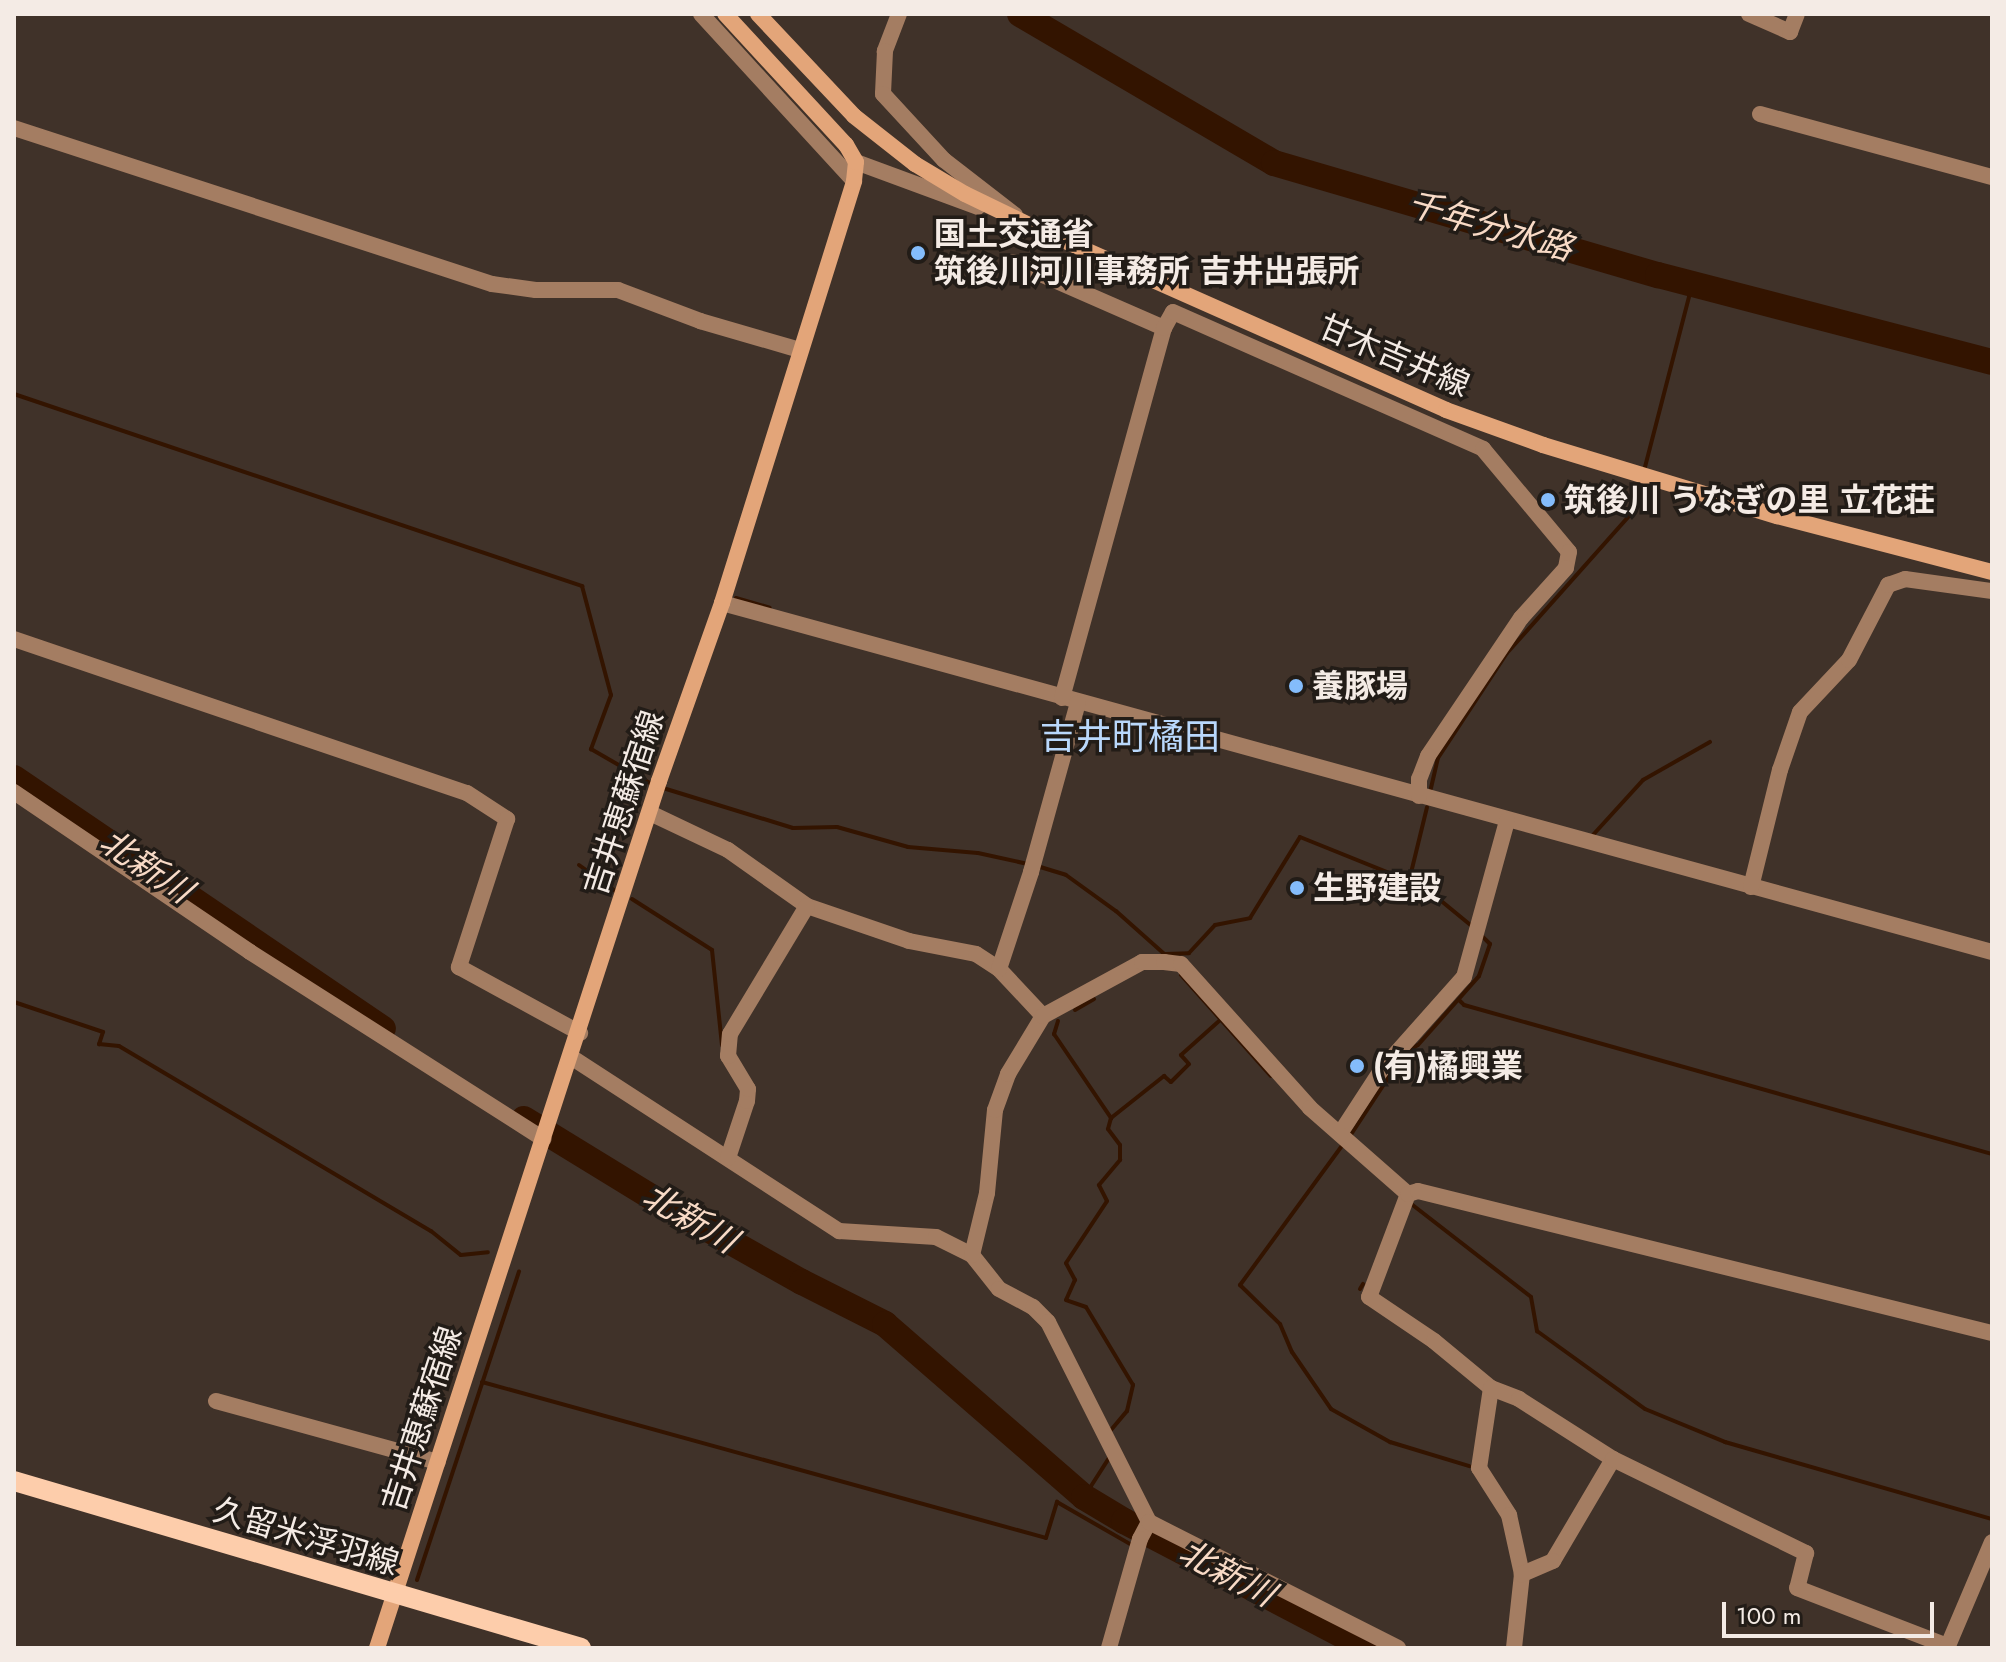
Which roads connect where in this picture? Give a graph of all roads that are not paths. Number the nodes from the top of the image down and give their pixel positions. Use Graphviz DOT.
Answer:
graph roads {
  1 [pos="701,14"];
  2 [pos="725,14"];
  3 [pos="758,14"];
  4 [pos="899,14"];
  5 [pos="1749,14"];
  6 [pos="1797,14"];
  7 [pos="1760,114"];
  8 [pos="14,128"];
  9 [pos="856,162"];
  10 [pos="1992,177"];
  11 [pos="854,181"];
  12 [pos="1029,225"];
  13 [pos="1013,262"];
  14 [pos="1164,328"];
  15 [pos="800,350"];
  16 [pos="1992,572"];
  17 [pos="1992,591"];
  18 [pos="722,603"];
  19 [pos="14,639"];
  20 [pos="1070,700"];
  21 [pos="14,792"];
  22 [pos="1419,796"];
  23 [pos="650,813"];
  24 [pos="1507,821"];
  25 [pos="1751,887"];
  26 [pos="807,906"];
  27 [pos="1992,952"];
  28 [pos="999,969"];
  29 [pos="1043,1016"];
  30 [pos="580,1033"];
  31 [pos="571,1057"];
  32 [pos="546,1131"];
  33 [pos="1346,1137"];
  34 [pos="728,1158"];
  35 [pos="1406,1199"];
  36 [pos="972,1255"];
  37 [pos="1992,1333"];
  38 [pos="1491,1388"];
  39 [pos="216,1401"];
  40 [pos="1613,1459"];
  41 [pos="438,1462"];
  42 [pos="14,1481"];
  43 [pos="1145,1529"];
  44 [pos="1992,1542"];
  45 [pos="1526,1573"];
  46 [pos="395,1596"];
  47 [pos="1947,1647"];
  48 [pos="377,1648"];
  49 [pos="581,1648"];
  50 [pos="1109,1648"];
  51 [pos="1398,1648"];
  52 [pos="1514,1648"];
  1 -- 11 [label="street"];
  2 -- 9 [label="main road"];
  3 -- 12 [label="main road, 甘木吉井線"];
  4 -- 12 [label="street"];
  5 -- 6 [label="street"];
  7 -- 10 [label="street"];
  8 -- 15 [label="street"];
  9 -- 11 [label="main road, 吉井恵蘇宿線"];
  9 -- 12 [label="street"];
  11 -- 15 [label="main road, 吉井恵蘇宿線"];
  12 -- 16 [label="main road, 甘木吉井線"];
  13 -- 14 [label="street"];
  14 -- 20 [label="street"];
  14 -- 22 [label="street"];
  15 -- 18 [label="main road, 吉井恵蘇宿線"];
  17 -- 25 [label="street"];
  18 -- 20 [label="street"];
  18 -- 23 [label="main road, 吉井恵蘇宿線"];
  19 -- 30 [label="street"];
  20 -- 22 [label="street"];
  20 -- 28 [label="street"];
  21 -- 32 [label="street"];
  22 -- 24 [label="street"];
  23 -- 26 [label="street"];
  23 -- 30 [label="main road, 吉井恵蘇宿線"];
  24 -- 25 [label="street"];
  24 -- 33 [label="street"];
  25 -- 27 [label="street"];
  26 -- 28 [label="street"];
  26 -- 34 [label="street"];
  28 -- 29 [label="street"];
  29 -- 33 [label="street"];
  29 -- 36 [label="street"];
  30 -- 31 [label="main road, 吉井恵蘇宿線"];
  31 -- 32 [label="main road, 吉井恵蘇宿線"];
  31 -- 34 [label="street"];
  32 -- 41 [label="main road, 吉井恵蘇宿線"];
  33 -- 35 [label="street"];
  34 -- 36 [label="street"];
  35 -- 37 [label="street"];
  35 -- 38 [label="street"];
  36 -- 43 [label="street"];
  38 -- 40 [label="street"];
  38 -- 45 [label="street"];
  39 -- 41 [label="street"];
  40 -- 45 [label="street"];
  40 -- 47 [label="street"];
  41 -- 46 [label="main road, 吉井恵蘇宿線"];
  42 -- 46 [label="main road, 久留米浮羽線"];
  43 -- 50 [label="street"];
  43 -- 51 [label="street"];
  44 -- 47 [label="street"];
  45 -- 52 [label="street"];
  46 -- 48 [label="main road, 吉井恵蘇宿線"];
  46 -- 49 [label="main road, 久留米浮羽線"];
}
